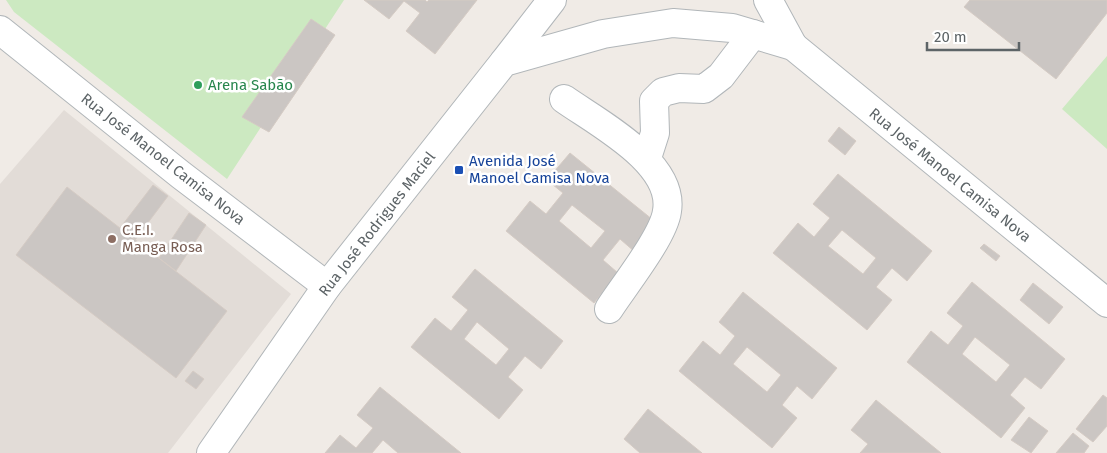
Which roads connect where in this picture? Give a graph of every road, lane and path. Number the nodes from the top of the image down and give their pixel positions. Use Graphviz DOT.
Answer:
graph roads {
  1 [pos="552,0"];
  2 [pos="768,0"];
  3 [pos="0,30"];
  4 [pos="753,34"];
  5 [pos="793,46"];
  6 [pos="504,62"];
  7 [pos="564,99"];
  8 [pos="647,158"];
  9 [pos="327,286"];
  10 [pos="1107,303"];
  11 [pos="609,309"];
  12 [pos="211,453"];
  1 -- 6 [label="street, Rua José Rodrigues Maciel"];
  2 -- 5 [label="street, Rua José Manoel Camisa Nova"];
  3 -- 9 [label="street, Rua José Manoel Camisa Nova"];
  4 -- 5 [label="street, Rua José Manoel Camisa Nova"];
  4 -- 6 [label="street, Rua José Manoel Camisa Nova"];
  4 -- 8 [label="street"];
  5 -- 10 [label="street, Rua José Manoel Camisa Nova"];
  6 -- 9 [label="street, Rua José Rodrigues Maciel"];
  7 -- 8 [label="street"];
  8 -- 11 [label="street"];
  9 -- 12 [label="street, Rua José Rodrigues Maciel"];
}
